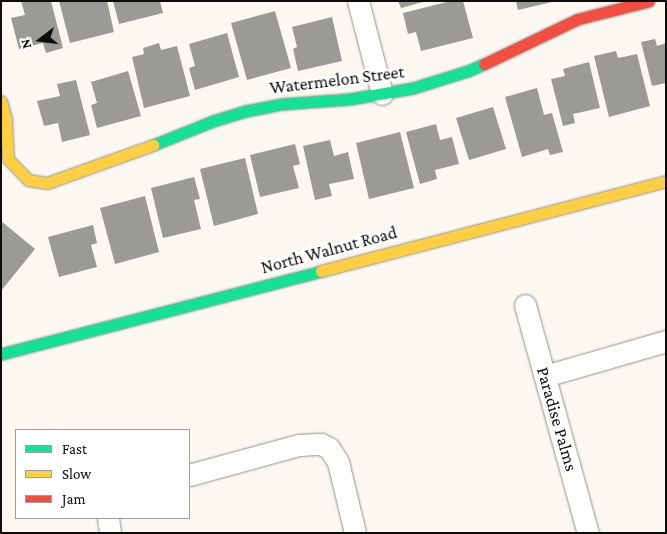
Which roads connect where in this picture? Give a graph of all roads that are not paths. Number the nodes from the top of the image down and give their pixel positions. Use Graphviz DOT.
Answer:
graph roads {
  1 [pos="358,1"];
  2 [pos="649,1"];
  3 [pos="604,6"];
  4 [pos="382,94"];
  5 [pos="1,101"];
  6 [pos="666,182"];
  7 [pos="525,304"];
  8 [pos="666,341"];
  9 [pos="1,354"];
  10 [pos="545,376"];
  11 [pos="190,475"];
  12 [pos="108,519"];
  13 [pos="110,533"];
  14 [pos="356,533"];
  15 [pos="588,533"];
  1 -- 4 [label="street"];
  2 -- 3 [label="street, Watermelon Street"];
  3 -- 4 [label="street, Watermelon Street"];
  4 -- 5 [label="street, Watermelon Street"];
  6 -- 9 [label="street, North Walnut Road"];
  7 -- 10 [label="street, Paradise Palms"];
  8 -- 10 [label="street"];
  10 -- 15 [label="street, Paradise Palms"];
  11 -- 14 [label="street"];
  12 -- 13 [label="street"];
}
